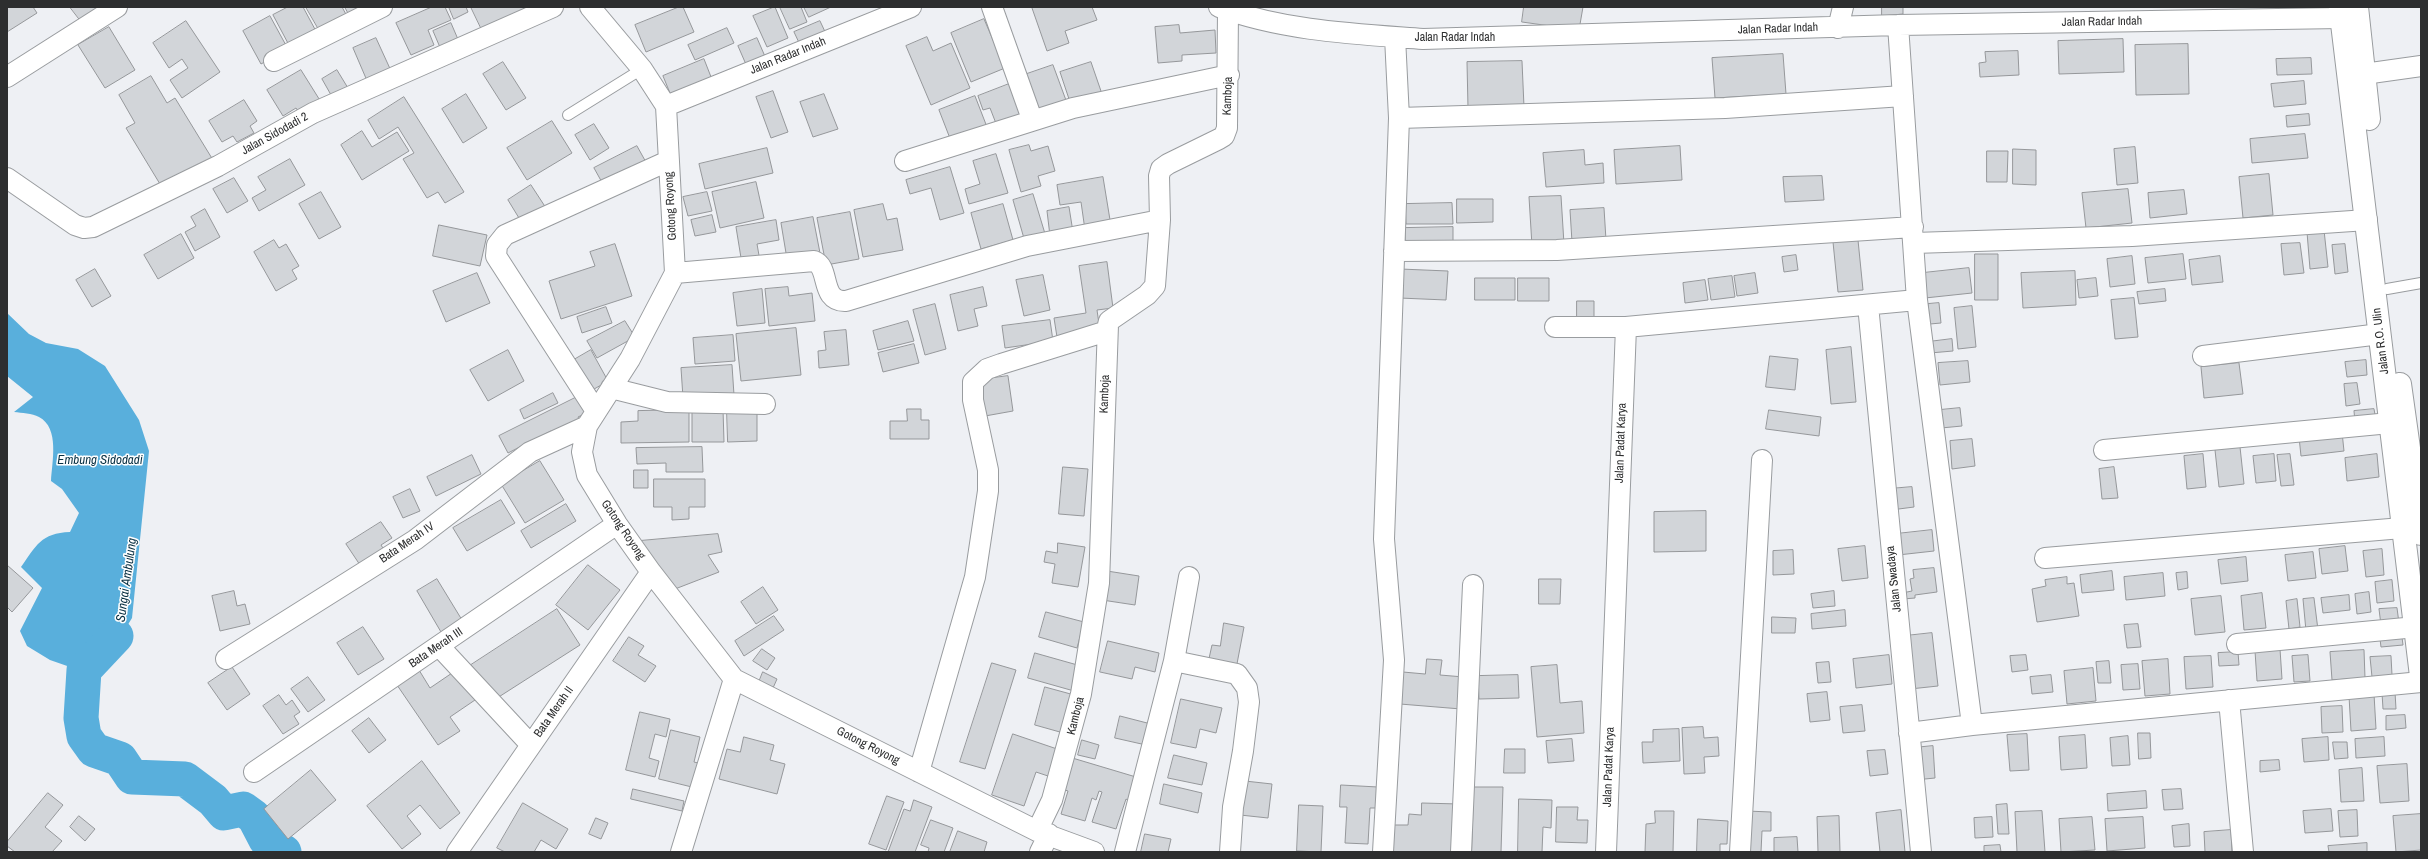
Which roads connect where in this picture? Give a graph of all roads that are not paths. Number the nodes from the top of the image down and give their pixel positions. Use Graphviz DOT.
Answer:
graph roads {
  1 [pos="117,7"];
  2 [pos="382,7"];
  3 [pos="553,7"];
  4 [pos="590,7"];
  5 [pos="911,7"];
  6 [pos="992,7"];
  7 [pos="1843,7"];
  8 [pos="1223,9"];
  9 [pos="2346,11"];
  10 [pos="1898,25"];
  11 [pos="1838,28"];
  12 [pos="1395,37"];
  13 [pos="274,61"];
  14 [pos="2421,66"];
  15 [pos="642,69"];
  16 [pos="2364,74"];
  17 [pos="1228,75"];
  18 [pos="7,77"];
  19 [pos="1903,96"];
  20 [pos="666,106"];
  21 [pos="568,115"];
  22 [pos="1399,118"];
  23 [pos="1032,119"];
  24 [pos="668,161"];
  25 [pos="905,161"];
  26 [pos="7,178"];
  27 [pos="1160,220"];
  28 [pos="2367,220"];
  29 [pos="1913,235"];
  30 [pos="1394,251"];
  31 [pos="675,273"];
  32 [pos="2421,283"];
  33 [pos="2387,289"];
  34 [pos="1917,300"];
  35 [pos="1868,305"];
  36 [pos="1555,327"];
  37 [pos="1626,327"];
  38 [pos="1107,331"];
  39 [pos="2380,334"];
  40 [pos="2203,356"];
  41 [pos="611,388"];
  42 [pos="765,404"];
  43 [pos="592,418"];
  44 [pos="2390,424"];
  45 [pos="2104,450"];
  46 [pos="1762,460"];
  47 [pos="617,524"];
  48 [pos="2412,531"];
  49 [pos="2045,558"];
  50 [pos="651,572"];
  51 [pos="1189,577"];
  52 [pos="1473,585"];
  53 [pos="2416,627"];
  54 [pos="2237,644"];
  55 [pos="439,646"];
  56 [pos="226,659"];
  57 [pos="1174,661"];
  58 [pos="2421,676"];
  59 [pos="734,679"];
  60 [pos="2421,682"];
  61 [pos="2229,700"];
  62 [pos="1972,725"];
  63 [pos="1909,733"];
  64 [pos="531,745"];
  65 [pos="254,772"];
  66 [pos="919,772"];
  67 [pos="1043,832"];
  68 [pos="457,852"];
  69 [pos="681,852"];
  70 [pos="1040,852"];
  71 [pos="1094,852"];
  72 [pos="1125,852"];
  73 [pos="1230,852"];
  74 [pos="1383,852"];
  75 [pos="1461,852"];
  76 [pos="1606,852"];
  77 [pos="1740,852"];
  78 [pos="1920,852"];
  79 [pos="2243,852"];
  1 -- 18 [label="street"];
  2 -- 13 [label="street"];
  3 -- 26 [label="street, Jalan Sidodadi 2"];
  4 -- 15 [label="street"];
  5 -- 20 [label="street, Jalan Radar Indah"];
  6 -- 23 [label="street"];
  7 -- 11 [label="street"];
  8 -- 12 [label="street, Jalan Radar Indah"];
  8 -- 17 [label="street, Kamboja"];
  9 -- 10 [label="street, Jalan Radar Indah"];
  9 -- 16 [label="main road, Jalan R.O. Ulin"];
  9 -- 28 [label="main road, Jalan R.O. Ulin"];
  10 -- 11 [label="street, Jalan Radar Indah"];
  10 -- 19 [label="street"];
  11 -- 12 [label="street, Jalan Radar Indah"];
  12 -- 22 [label="street"];
  14 -- 16 [label="street"];
  15 -- 20 [label="street"];
  15 -- 21 [label="lane"];
  16 -- 33 [label="main road, Jalan R.O. Ulin"];
  17 -- 23 [label="street"];
  17 -- 27 [label="street, Kamboja"];
  19 -- 22 [label="street"];
  19 -- 29 [label="street"];
  20 -- 24 [label="street, Gotong Royong"];
  22 -- 30 [label="street"];
  23 -- 25 [label="street"];
  24 -- 31 [label="street, Gotong Royong"];
  24 -- 43 [label="street"];
  27 -- 31 [label="street"];
  27 -- 38 [label="street, Kamboja"];
  28 -- 29 [label="street"];
  28 -- 39 [label="main road, Jalan R.O. Ulin"];
  29 -- 30 [label="street"];
  29 -- 34 [label="street"];
  30 -- 74 [label="street"];
  31 -- 41 [label="street, Gotong Royong"];
  32 -- 33 [label="lane"];
  33 -- 48 [label="main road, Jalan R.O. Ulin"];
  34 -- 35 [label="street"];
  34 -- 62 [label="street"];
  35 -- 37 [label="street"];
  35 -- 63 [label="street, Jalan Swadaya"];
  36 -- 37 [label="street"];
  37 -- 76 [label="street, Jalan Padat Karya"];
  38 -- 66 [label="street"];
  38 -- 67 [label="street, Kamboja"];
  39 -- 40 [label="street"];
  39 -- 44 [label="main road, Jalan R.O. Ulin"];
  41 -- 42 [label="street"];
  41 -- 43 [label="street, Gotong Royong"];
  43 -- 47 [label="street, Gotong Royong"];
  43 -- 56 [label="street, Bata Merah IV"];
  44 -- 45 [label="street"];
  44 -- 48 [label="main road, Jalan R.O. Ulin"];
  46 -- 77 [label="street"];
  47 -- 50 [label="street, Gotong Royong"];
  47 -- 55 [label="street, Bata Merah III"];
  48 -- 49 [label="street"];
  48 -- 53 [label="main road, Jalan R.O. Ulin"];
  50 -- 59 [label="street, Gotong Royong"];
  50 -- 64 [label="street, Bata Merah II"];
  51 -- 57 [label="street"];
  52 -- 75 [label="street"];
  53 -- 54 [label="street"];
  53 -- 58 [label="main road, Jalan R.O. Ulin"];
  55 -- 64 [label="street"];
  55 -- 65 [label="street, Bata Merah III"];
  57 -- 72 [label="street"];
  57 -- 73 [label="street"];
  59 -- 66 [label="street, Gotong Royong"];
  59 -- 69 [label="street"];
  60 -- 61 [label="street"];
  61 -- 62 [label="street"];
  61 -- 79 [label="street"];
  62 -- 63 [label="street"];
  63 -- 78 [label="street, Jalan Swadaya"];
  64 -- 68 [label="street, Bata Merah II"];
  66 -- 67 [label="street, Gotong Royong"];
  67 -- 70 [label="street, Kamboja"];
  67 -- 71 [label="street, Gotong Royong"];
}
